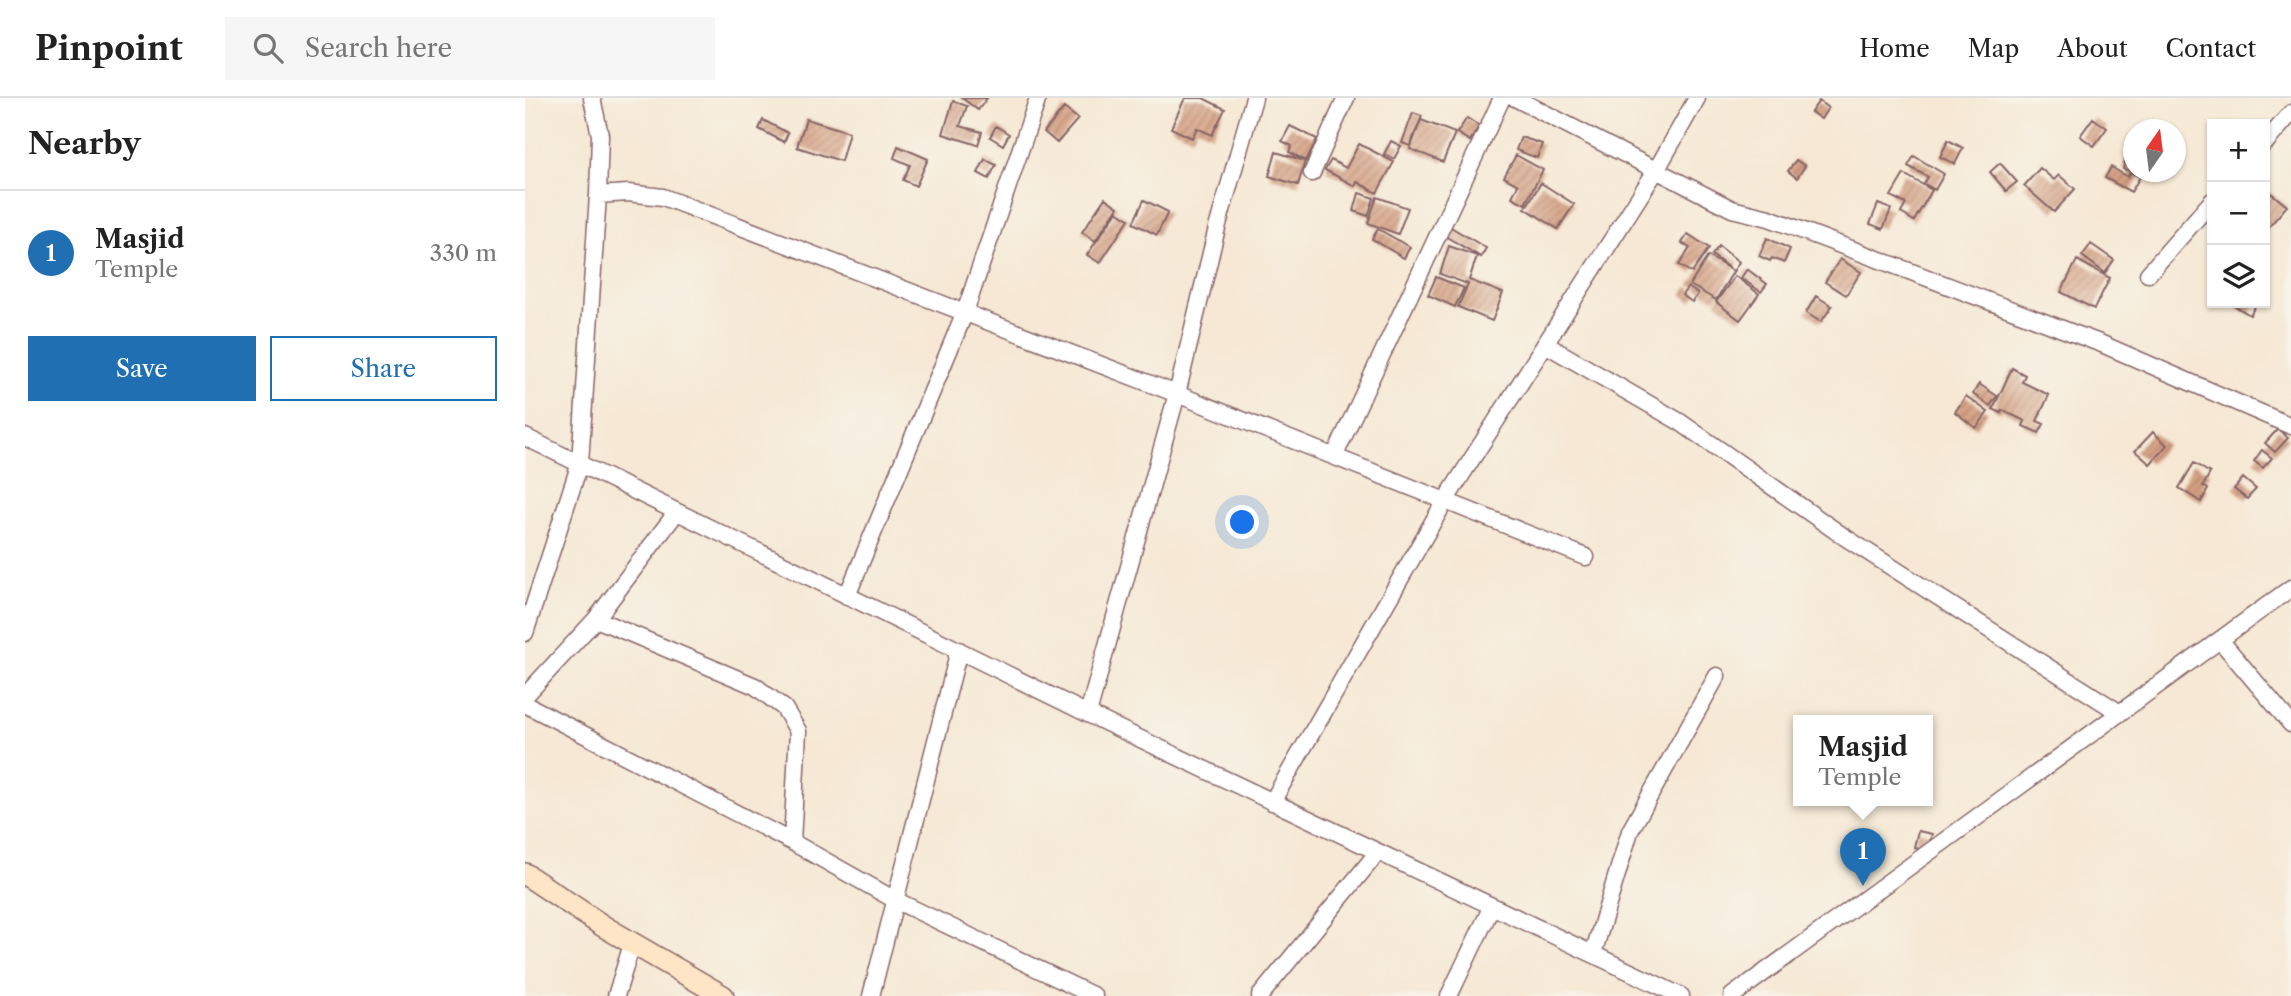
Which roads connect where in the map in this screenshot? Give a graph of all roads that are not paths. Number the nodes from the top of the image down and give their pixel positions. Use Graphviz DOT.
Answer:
graph roads {
  1 [pos="592,98"];
  2 [pos="1038,98"];
  3 [pos="1254,98"];
  4 [pos="1346,98"];
  5 [pos="1501,98"];
  6 [pos="1515,98"];
  7 [pos="1697,98"];
  8 [pos="2291,113"];
  9 [pos="2270,137"];
  10 [pos="1657,169"];
  11 [pos="1312,173"];
  12 [pos="598,195"];
  13 [pos="2207,207"];
  14 [pos="2148,274"];
  15 [pos="965,312"];
  16 [pos="1545,344"];
  17 [pos="1177,394"];
  18 [pos="2291,426"];
  19 [pos="525,438"];
  20 [pos="1334,457"];
  21 [pos="580,463"];
  22 [pos="1445,501"];
  23 [pos="676,513"];
  24 [pos="1586,557"];
  25 [pos="2291,589"];
  26 [pos="847,596"];
  27 [pos="596,620"];
  28 [pos="525,632"];
  29 [pos="2220,640"];
  30 [pos="959,650"];
  31 [pos="1717,676"];
  32 [pos="525,696"];
  33 [pos="525,704"];
  34 [pos="2120,713"];
  35 [pos="1088,714"];
  36 [pos="2291,724"];
  37 [pos="1272,802"];
  38 [pos="792,842"];
  39 [pos="1378,852"];
  40 [pos="525,874"];
  41 [pos="895,900"];
  42 [pos="1492,906"];
  43 [pos="632,944"];
  44 [pos="1593,954"];
  45 [pos="616,996"];
  46 [pos="723,996"];
  47 [pos="871,996"];
  48 [pos="1094,996"];
  49 [pos="1260,996"];
  50 [pos="1449,996"];
  51 [pos="1681,996"];
  52 [pos="1731,996"];
  1 -- 12 [label="street"];
  2 -- 15 [label="street"];
  3 -- 17 [label="street"];
  4 -- 11 [label="street"];
  5 -- 20 [label="street"];
  6 -- 10 [label="street"];
  7 -- 10 [label="street"];
  8 -- 9 [label="street"];
  10 -- 16 [label="street"];
  10 -- 18 [label="street"];
  12 -- 15 [label="street"];
  12 -- 21 [label="street"];
  13 -- 14 [label="street"];
  15 -- 17 [label="street"];
  15 -- 26 [label="street"];
  16 -- 22 [label="street"];
  16 -- 34 [label="street"];
  17 -- 20 [label="street"];
  17 -- 35 [label="street"];
  19 -- 21 [label="street"];
  20 -- 22 [label="street"];
  21 -- 23 [label="street"];
  21 -- 28 [label="street"];
  22 -- 24 [label="street"];
  22 -- 37 [label="street"];
  23 -- 26 [label="street"];
  23 -- 27 [label="street"];
  25 -- 29 [label="street"];
  26 -- 30 [label="street"];
  27 -- 32 [label="street"];
  27 -- 38 [label="street"];
  29 -- 34 [label="street"];
  29 -- 36 [label="street"];
  30 -- 35 [label="street"];
  30 -- 41 [label="street"];
  31 -- 44 [label="street"];
  33 -- 38 [label="street"];
  34 -- 52 [label="street"];
  35 -- 37 [label="street"];
  37 -- 39 [label="street"];
  38 -- 41 [label="street"];
  39 -- 42 [label="street"];
  39 -- 49 [label="street"];
  40 -- 43 [label="street"];
  41 -- 47 [label="street"];
  41 -- 48 [label="street"];
  42 -- 44 [label="street"];
  42 -- 50 [label="street"];
  43 -- 45 [label="street"];
  43 -- 46 [label="street"];
  44 -- 51 [label="street"];
}
